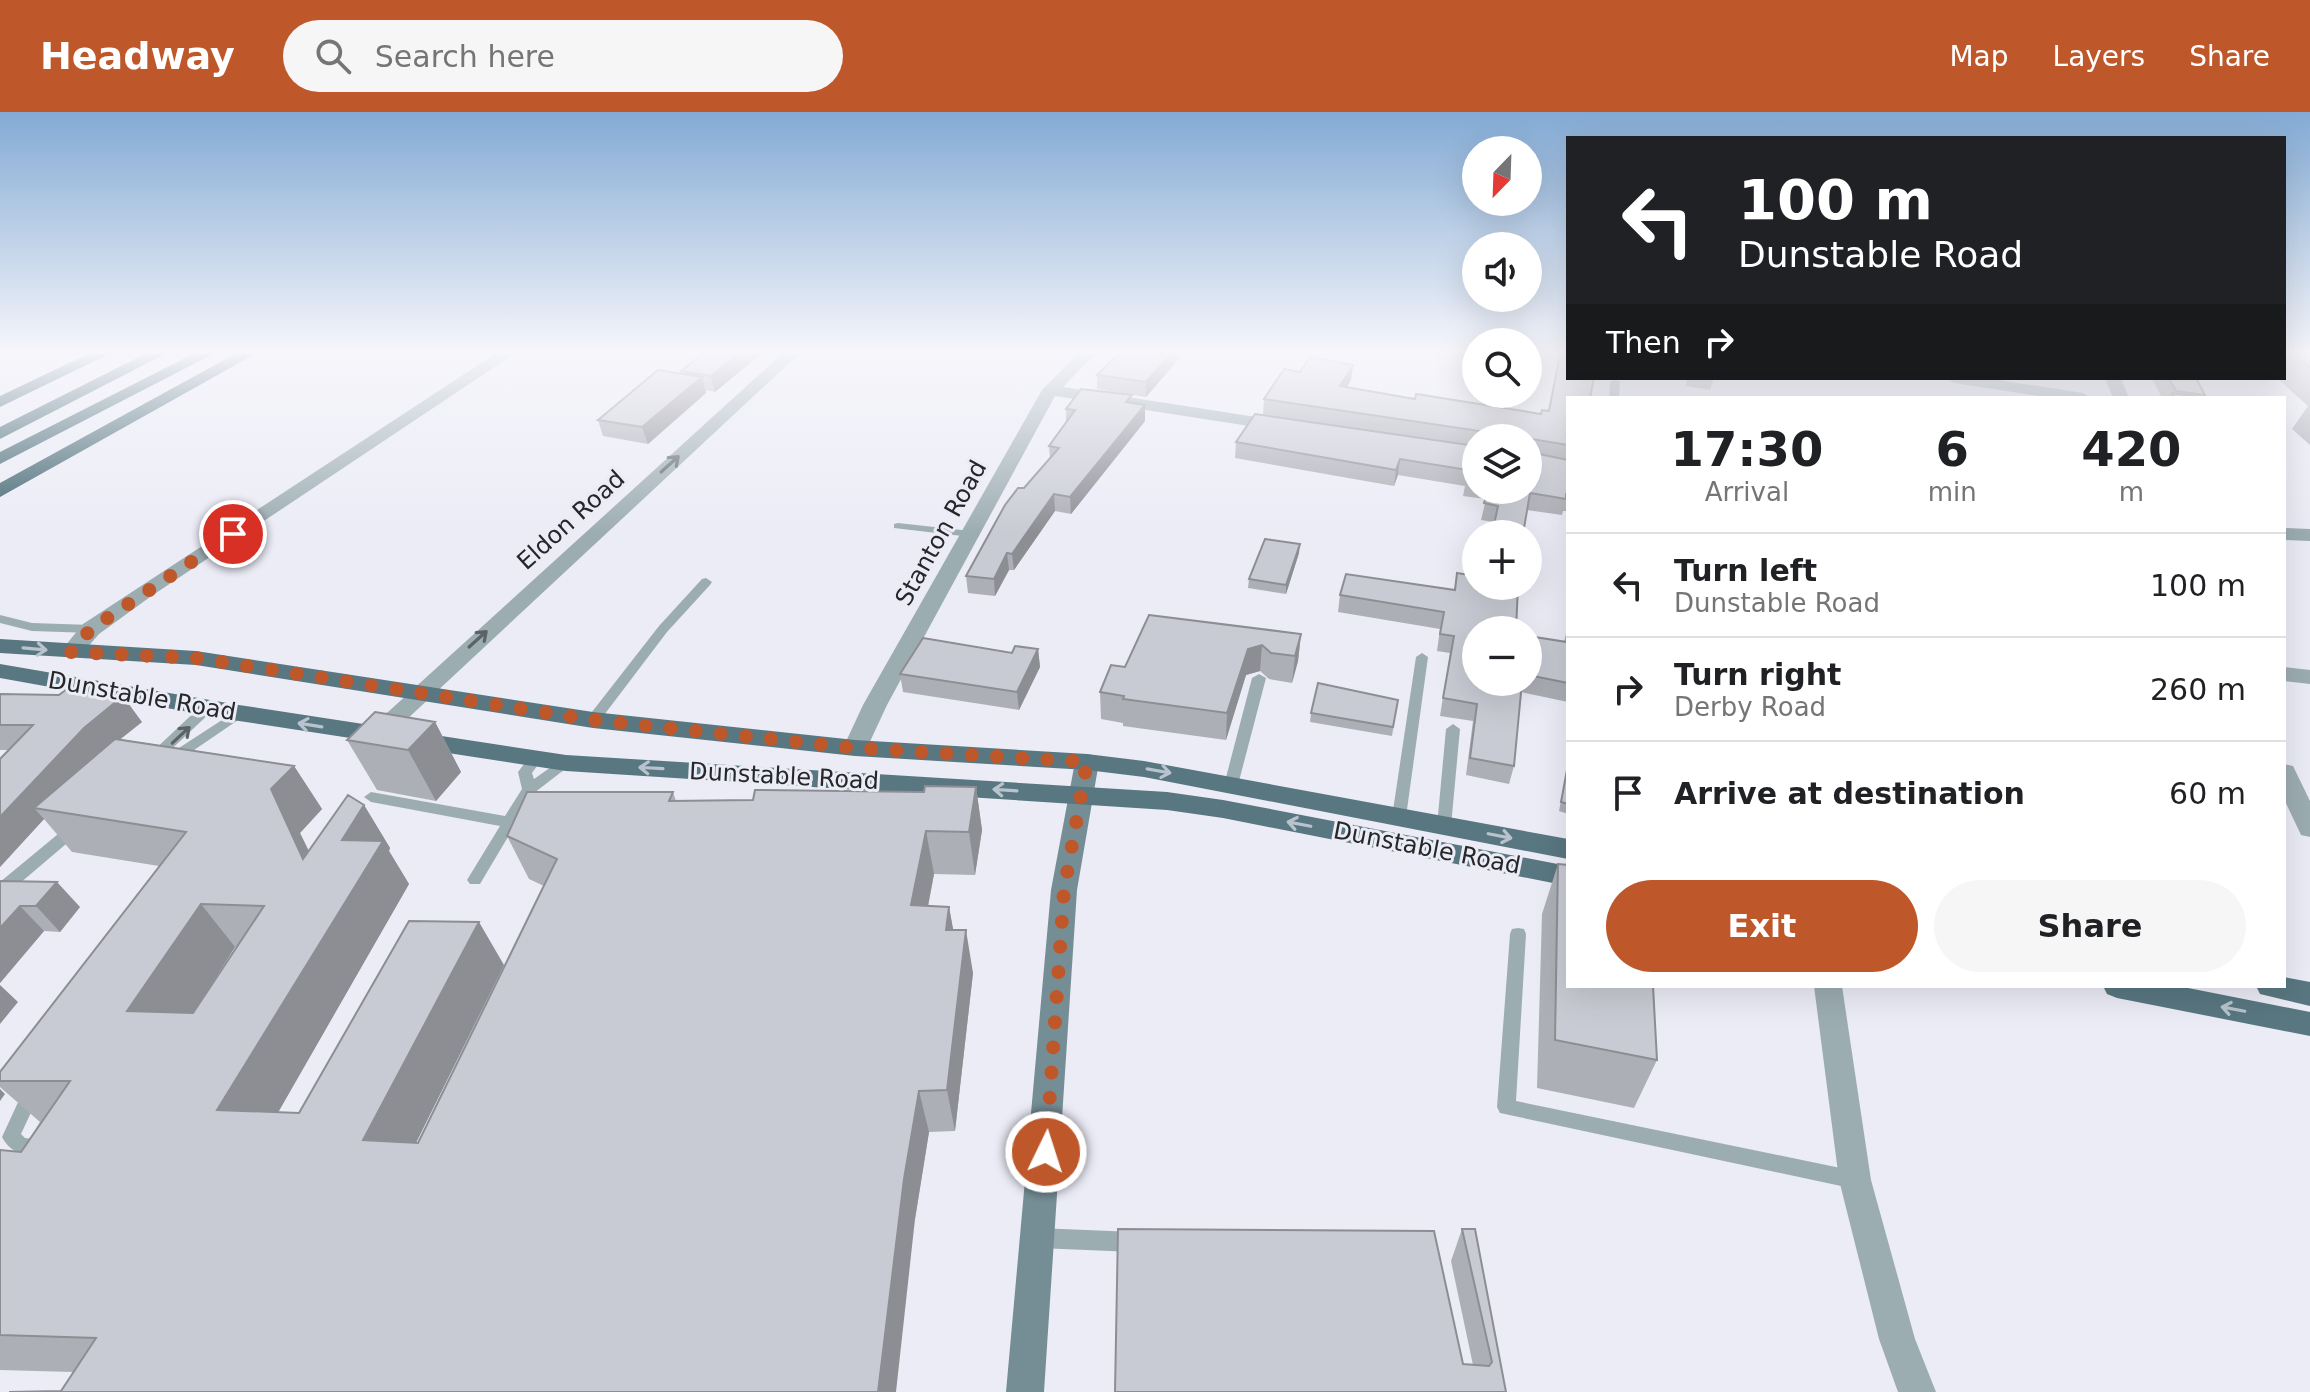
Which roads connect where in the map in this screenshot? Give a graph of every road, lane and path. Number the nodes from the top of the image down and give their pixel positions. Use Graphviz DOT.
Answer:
graph roads {
  1 [pos="40,414"];
  2 [pos="88,414"];
  3 [pos="139,414"];
  4 [pos="416,414"];
  5 [pos="726,414"];
  6 [pos="1037,414"];
  7 [pos="1206,414"];
  8 [pos="1293,427"];
  9 [pos="0,434"];
  10 [pos="0,459"];
  11 [pos="0,491"];
  12 [pos="898,526"];
  13 [pos="971,534"];
  14 [pos="2286,534"];
  15 [pos="2310,535"];
  16 [pos="706,582"];
  17 [pos="0,619"];
  18 [pos="91,629"];
  19 [pos="0,646"];
  20 [pos="71,652"];
  21 [pos="1422,657"];
  22 [pos="0,671"];
  23 [pos="2286,674"];
  24 [pos="2310,677"];
  25 [pos="1259,678"];
  26 [pos="421,692"];
  27 [pos="201,707"];
  28 [pos="239,713"];
  29 [pos="593,720"];
  30 [pos="1453,729"];
  31 [pos="358,732"];
  32 [pos="855,748"];
  33 [pos="535,759"];
  34 [pos="1087,762"];
  35 [pos="154,763"];
  36 [pos="566,763"];
  37 [pos="195,766"];
  38 [pos="2286,776"];
  39 [pos="1231,785"];
  40 [pos="529,789"];
  41 [pos="1083,796"];
  42 [pos="371,797"];
  43 [pos="90,815"];
  44 [pos="1399,817"];
  45 [pos="508,822"];
  46 [pos="1444,826"];
  47 [pos="2310,828"];
  48 [pos="1566,849"];
  49 [pos="1566,876"];
  50 [pos="475,880"];
  51 [pos="0,891"];
  52 [pos="1518,934"];
  53 [pos="1828,988"];
  54 [pos="2127,988"];
  55 [pos="2280,988"];
  56 [pos="2310,994"];
  57 [pos="2310,1024"];
  58 [pos="39,1071"];
  59 [pos="60,1148"];
  60 [pos="1855,1180"];
  61 [pos="1038,1238"];
  62 [pos="1156,1242"];
  63 [pos="1025,1392"];
  64 [pos="1917,1392"];
  1 -- 9 [label="highway"];
  2 -- 10 [label="highway"];
  3 -- 11 [label="highway"];
  4 -- 18 [label="street"];
  26 -- 5 [label="street, Eldon Road, one-way"];
  6 -- 13 [label="street, Stanton Road"];
  7 -- 8 [label="street"];
  12 -- 13 [label="lane"];
  13 -- 32 [label="street, Stanton Road"];
  14 -- 15 [label="street"];
  16 -- 29 [label="lane"];
  17 -- 18 [label="lane"];
  18 -- 20 [label="street"];
  19 -- 20 [label="main road, Dunstable Road, one-way"];
  20 -- 26 [label="main road, Dunstable Road"];
  21 -- 44 [label="lane"];
  22 -- 27 [label="main road, Dunstable Road"];
  23 -- 24 [label="street"];
  25 -- 39 [label="lane"];
  26 -- 29 [label="main road, Dunstable Road"];
  26 -- 31 [label="street, Eldon Road"];
  27 -- 28 [label="main road, Dunstable Road"];
  35 -- 27 [label="lane, one-way"];
  31 -- 28 [label="main road, Dunstable Road, one-way"];
  28 -- 35 [label="lane"];
  29 -- 32 [label="main road, Dunstable Road"];
  30 -- 46 [label="lane"];
  31 -- 33 [label="main road, Dunstable Road"];
  32 -- 34 [label="main road, Dunstable Road"];
  33 -- 36 [label="main road, Dunstable Road"];
  33 -- 40 [label="lane"];
  34 -- 39 [label="main road, Dunstable Road, one-way"];
  34 -- 41 [label="street"];
  35 -- 37 [label="lane"];
  36 -- 40 [label="lane"];
  41 -- 36 [label="main road, Dunstable Road, one-way"];
  38 -- 47 [label="street"];
  39 -- 44 [label="main road, Dunstable Road"];
  40 -- 45 [label="lane"];
  49 -- 41 [label="main road, Dunstable Road, one-way"];
  41 -- 61 [label="street"];
  42 -- 45 [label="lane"];
  43 -- 51 [label="lane"];
  44 -- 46 [label="main road, Dunstable Road"];
  45 -- 50 [label="lane"];
  46 -- 48 [label="main road, Dunstable Road, one-way"];
  52 -- 60 [label="lane"];
  53 -- 60 [label="street"];
  57 -- 54 [label="main road, one-way"];
  55 -- 56 [label="main road"];
  58 -- 59 [label="lane"];
  60 -- 64 [label="street"];
  61 -- 62 [label="lane"];
  61 -- 63 [label="street"];
}
